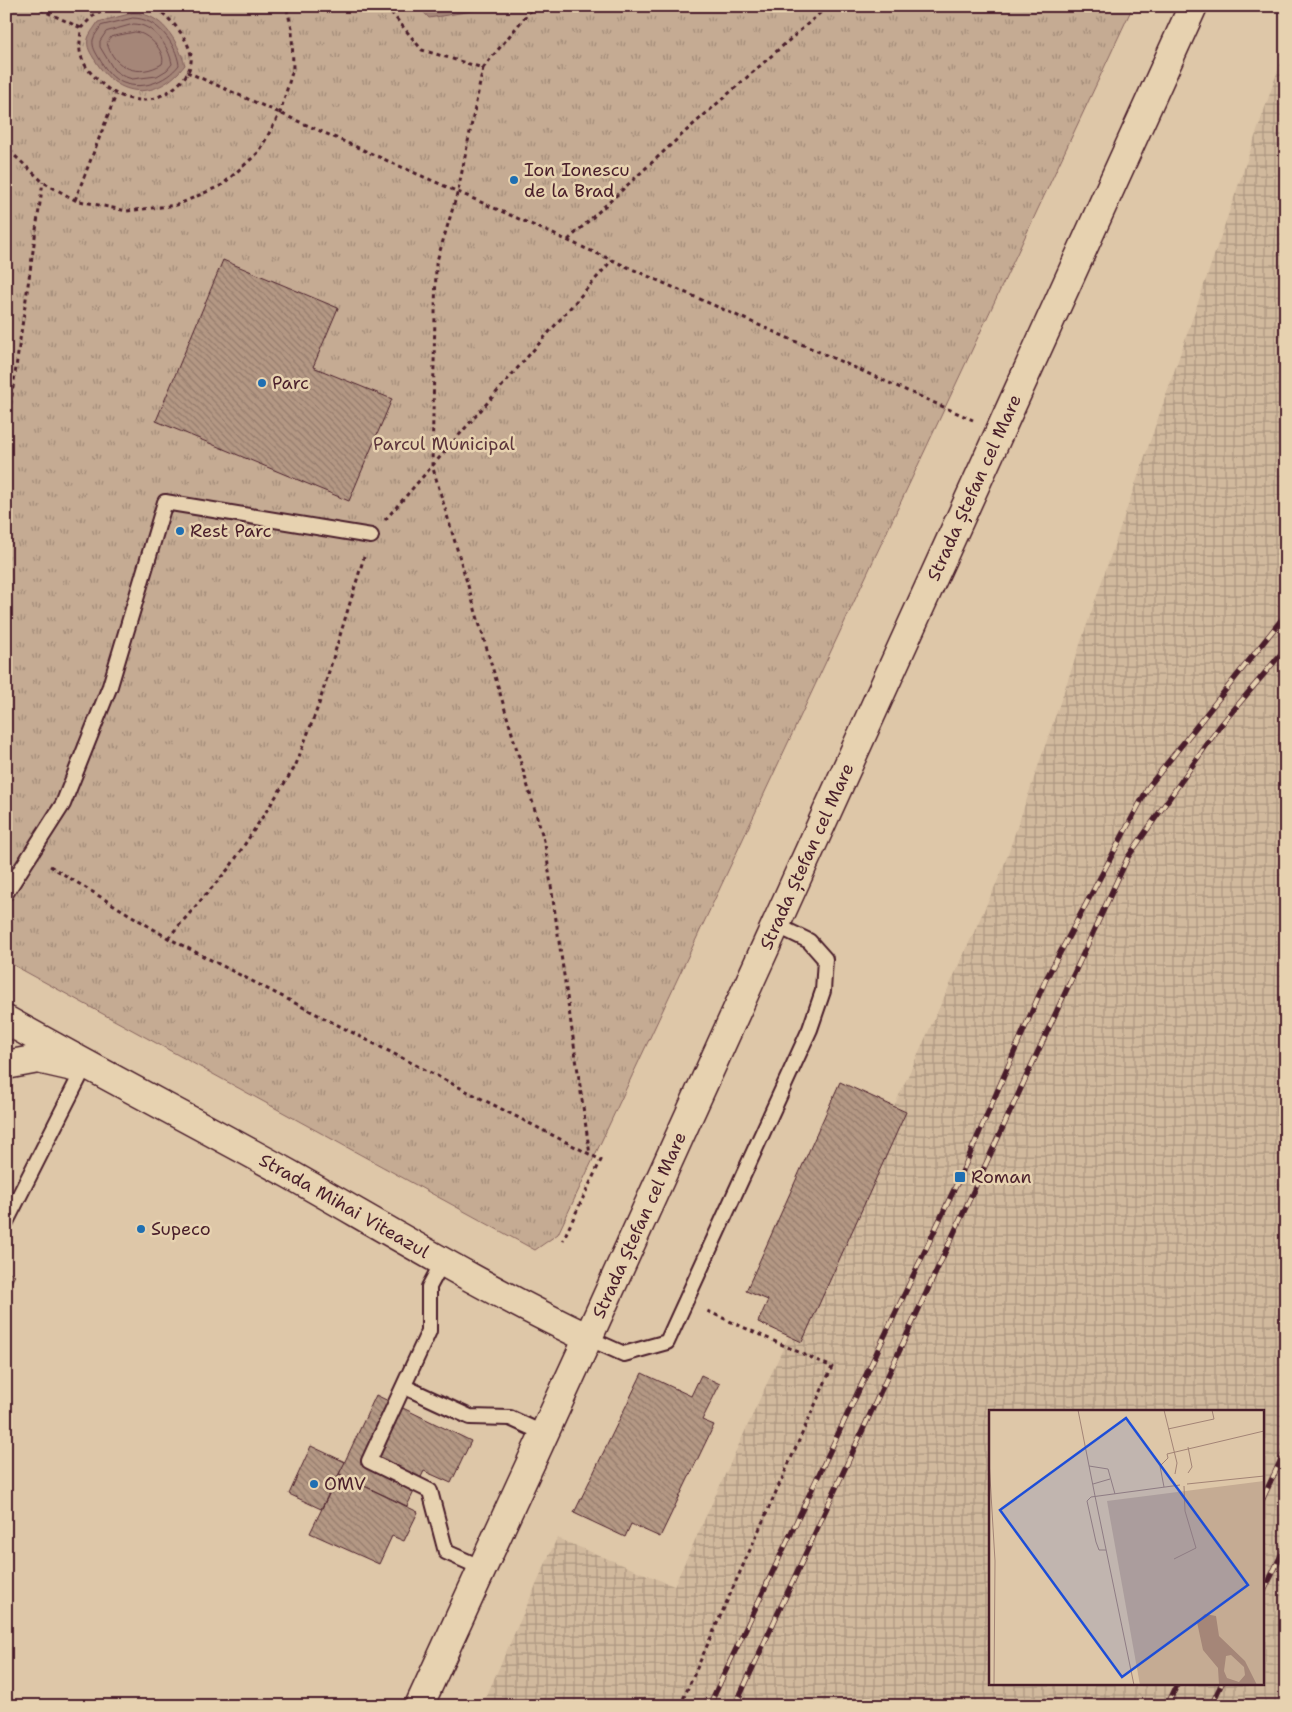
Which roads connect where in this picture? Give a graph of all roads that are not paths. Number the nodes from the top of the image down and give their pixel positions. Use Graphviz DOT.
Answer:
graph roads {
  1 [pos="1194,6"];
  2 [pos="370,536"];
  3 [pos="6,893"];
  4 [pos="776,925"];
  5 [pos="6,1020"];
  6 [pos="6,1065"];
  7 [pos="92,1072"];
  8 [pos="6,1222"];
  9 [pos="443,1261"];
  10 [pos="588,1338"];
  11 [pos="405,1387"];
  12 [pos="544,1434"];
  13 [pos="482,1568"];
  14 [pos="419,1706"];
  1 -- 4 [label="main road, Strada Ștefan cel Mare"];
  2 -- 3 [label="lane"];
  4 -- 10 [label="main road, Strada Ștefan cel Mare"];
  4 -- 10 [label="lane"];
  5 -- 7 [label="main road, Strada Mihai Viteazul"];
  6 -- 7 [label="main road, Strada Mihai Viteazul"];
  7 -- 8 [label="lane"];
  7 -- 9 [label="main road, Strada Mihai Viteazul"];
  9 -- 10 [label="main road, Strada Mihai Viteazul"];
  9 -- 11 [label="lane"];
  10 -- 12 [label="main road, Strada Ștefan cel Mare"];
  11 -- 12 [label="lane"];
  11 -- 13 [label="lane"];
  12 -- 13 [label="main road, Strada Ștefan cel Mare"];
  13 -- 14 [label="main road, Strada Ștefan cel Mare"];
}
